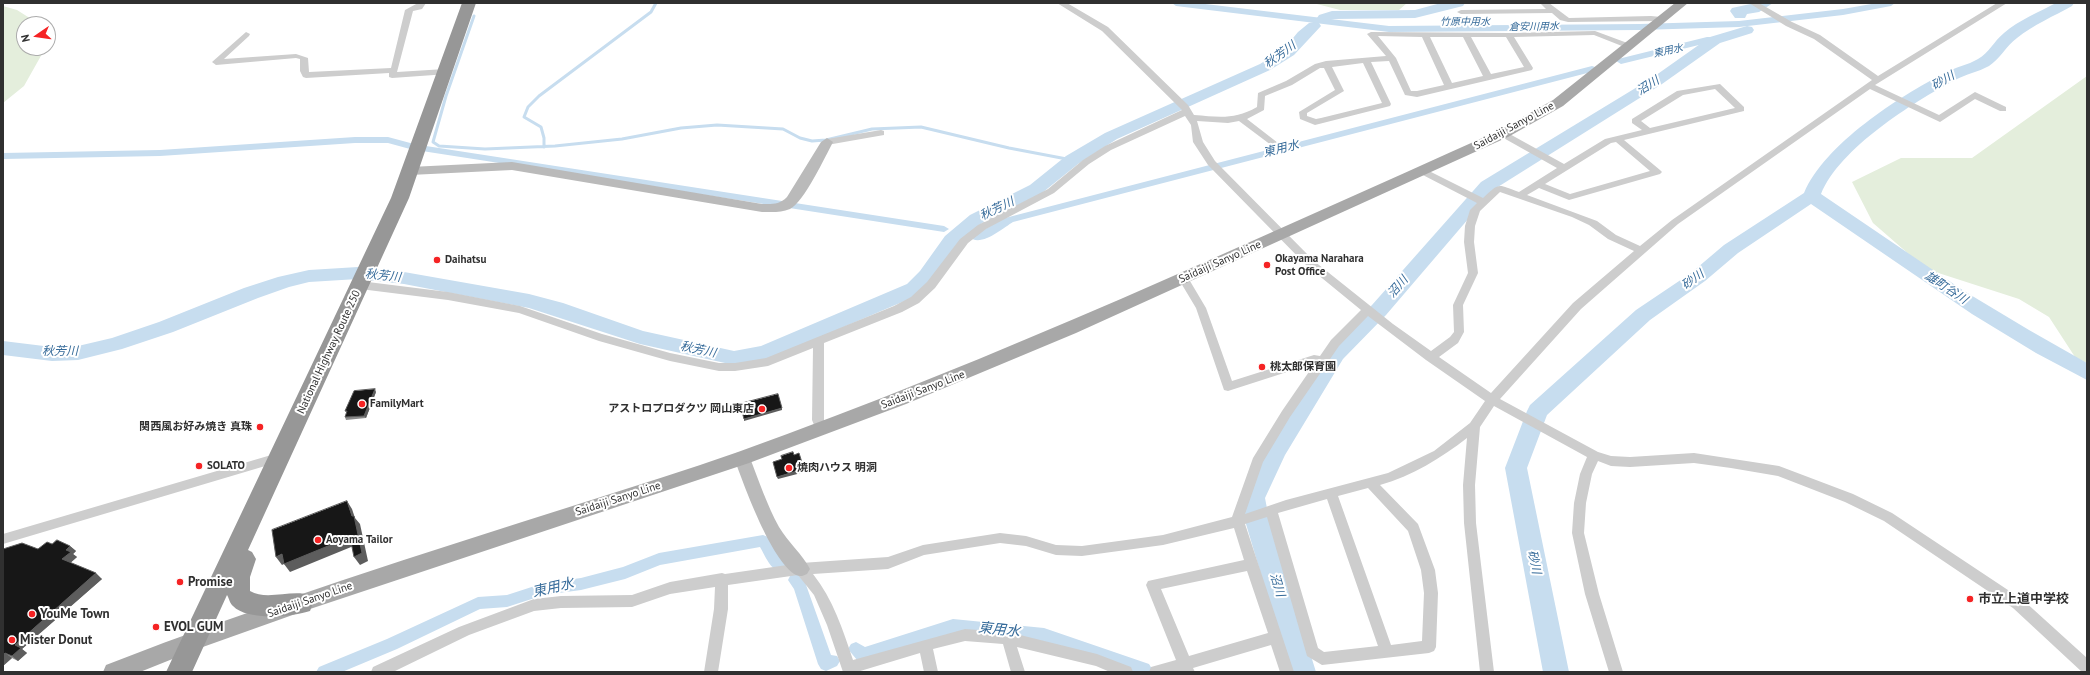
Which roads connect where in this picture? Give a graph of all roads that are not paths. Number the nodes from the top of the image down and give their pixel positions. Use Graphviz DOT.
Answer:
graph roads {
  1 [pos="422,3"];
  2 [pos="469,3"];
  3 [pos="1061,3"];
  4 [pos="1544,3"];
  5 [pos="1682,3"];
  6 [pos="1753,3"];
  7 [pos="2003,3"];
  8 [pos="1461,12"];
  9 [pos="1554,12"];
  10 [pos="1656,24"];
  11 [pos="246,34"];
  12 [pos="1425,35"];
  13 [pos="1466,35"];
  14 [pos="1509,35"];
  15 [pos="1627,46"];
  16 [pos="1392,58"];
  17 [pos="1366,60"];
  18 [pos="1326,64"];
  19 [pos="394,70"];
  20 [pos="445,72"];
  21 [pos="1488,77"];
  22 [pos="1878,80"];
  23 [pos="1449,86"];
  24 [pos="1870,86"];
  25 [pos="2003,110"];
  26 [pos="1189,112"];
  27 [pos="1242,119"];
  28 [pos="1650,132"];
  29 [pos="881,133"];
  30 [pos="1503,134"];
  31 [pos="1618,139"];
  32 [pos="827,142"];
  33 [pos="1275,145"];
  34 [pos="1564,168"];
  35 [pos="1422,170"];
  36 [pos="410,171"];
  37 [pos="1538,184"];
  38 [pos="1520,195"];
  39 [pos="1484,202"];
  40 [pos="1280,235"];
  41 [pos="1642,251"];
  42 [pos="364,278"];
  43 [pos="1183,278"];
  44 [pos="1368,310"];
  45 [pos="818,341"];
  46 [pos="1430,356"];
  47 [pos="1324,360"];
  48 [pos="1495,402"];
  49 [pos="1474,426"];
  50 [pos="821,429"];
  51 [pos="1589,453"];
  52 [pos="278,458"];
  53 [pos="742,458"];
  54 [pos="1371,483"];
  55 [pos="263,490"];
  56 [pos="1332,493"];
  57 [pos="1270,510"];
  58 [pos="1238,521"];
  59 [pos="3,539"];
  60 [pos="1252,564"];
  61 [pos="801,569"];
  62 [pos="722,580"];
  63 [pos="301,602"];
  64 [pos="1276,637"];
  65 [pos="1008,638"];
  66 [pos="195,640"];
  67 [pos="925,645"];
  68 [pos="1387,652"];
  69 [pos="1099,666"];
  70 [pos="2087,667"];
  71 [pos="1186,668"];
  72 [pos="849,670"];
  73 [pos="114,672"];
  74 [pos="180,672"];
  75 [pos="378,672"];
  76 [pos="711,672"];
  77 [pos="931,672"];
  78 [pos="1018,672"];
  79 [pos="1126,672"];
  80 [pos="1156,672"];
  81 [pos="1287,672"];
  82 [pos="1487,672"];
  83 [pos="1616,672"];
  1 -- 19 [label="street"];
  2 -- 20 [label="highway, National Highway Route 250"];
  3 -- 26 [label="street"];
  4 -- 9 [label="street"];
  5 -- 10 [label="main road, Saidaiji Sanyo Line"];
  6 -- 22 [label="street"];
  7 -- 22 [label="street"];
  8 -- 9 [label="street"];
  9 -- 10 [label="street"];
  10 -- 15 [label="main road, Saidaiji Sanyo Line"];
  11 -- 19 [label="street"];
  12 -- 13 [label="street"];
  12 -- 16 [label="street"];
  12 -- 23 [label="street"];
  13 -- 14 [label="street"];
  13 -- 21 [label="street"];
  14 -- 15 [label="street"];
  14 -- 21 [label="street"];
  15 -- 30 [label="main road, Saidaiji Sanyo Line"];
  16 -- 17 [label="street"];
  16 -- 23 [label="street"];
  17 -- 18 [label="street"];
  17 -- 18 [label="street"];
  18 -- 27 [label="street"];
  19 -- 20 [label="street"];
  20 -- 36 [label="highway, National Highway Route 250"];
  21 -- 23 [label="street"];
  22 -- 24 [label="street"];
  24 -- 25 [label="street"];
  24 -- 41 [label="street"];
  26 -- 27 [label="street"];
  26 -- 40 [label="street"];
  26 -- 45 [label="street"];
  27 -- 33 [label="street"];
  28 -- 28 [label="street"];
  28 -- 31 [label="street"];
  29 -- 32 [label="street"];
  30 -- 34 [label="street"];
  30 -- 35 [label="main road, Saidaiji Sanyo Line"];
  31 -- 34 [label="street"];
  31 -- 37 [label="street"];
  32 -- 36 [label="street"];
  34 -- 37 [label="street"];
  35 -- 39 [label="street"];
  35 -- 40 [label="main road, Saidaiji Sanyo Line"];
  36 -- 42 [label="highway, National Highway Route 250"];
  37 -- 38 [label="street"];
  38 -- 39 [label="street"];
  38 -- 41 [label="street"];
  39 -- 46 [label="street"];
  40 -- 43 [label="main road, Saidaiji Sanyo Line"];
  40 -- 44 [label="street"];
  41 -- 48 [label="street"];
  42 -- 45 [label="street"];
  42 -- 52 [label="highway, National Highway Route 250"];
  43 -- 47 [label="street"];
  43 -- 50 [label="main road, Saidaiji Sanyo Line"];
  44 -- 46 [label="street"];
  44 -- 47 [label="street"];
  45 -- 50 [label="street"];
  46 -- 48 [label="street"];
  47 -- 58 [label="street"];
  48 -- 49 [label="street"];
  48 -- 51 [label="street"];
  49 -- 54 [label="street"];
  49 -- 82 [label="street"];
  50 -- 53 [label="main road, Saidaiji Sanyo Line"];
  51 -- 70 [label="street"];
  51 -- 83 [label="street"];
  52 -- 55 [label="highway, National Highway Route 250"];
  52 -- 59 [label="street"];
  53 -- 61 [label="street"];
  53 -- 63 [label="main road, Saidaiji Sanyo Line"];
  54 -- 56 [label="street"];
  54 -- 68 [label="street"];
  55 -- 63 [label="highway"];
  55 -- 66 [label="highway, National Highway Route 250"];
  56 -- 57 [label="street"];
  56 -- 68 [label="street"];
  57 -- 58 [label="street"];
  57 -- 68 [label="street"];
  58 -- 60 [label="street"];
  58 -- 61 [label="street"];
  60 -- 64 [label="street"];
  60 -- 71 [label="street"];
  61 -- 62 [label="street"];
  61 -- 72 [label="street"];
  62 -- 75 [label="street"];
  62 -- 76 [label="street"];
  63 -- 66 [label="main road, Saidaiji Sanyo Line"];
  64 -- 71 [label="street"];
  64 -- 81 [label="street"];
  65 -- 67 [label="street"];
  65 -- 69 [label="street"];
  65 -- 78 [label="street"];
  66 -- 73 [label="main road, Saidaiji Sanyo Line"];
  66 -- 74 [label="highway, National Highway Route 250"];
  67 -- 72 [label="street"];
  67 -- 77 [label="street"];
  69 -- 79 [label="street"];
  71 -- 80 [label="street"];
}
